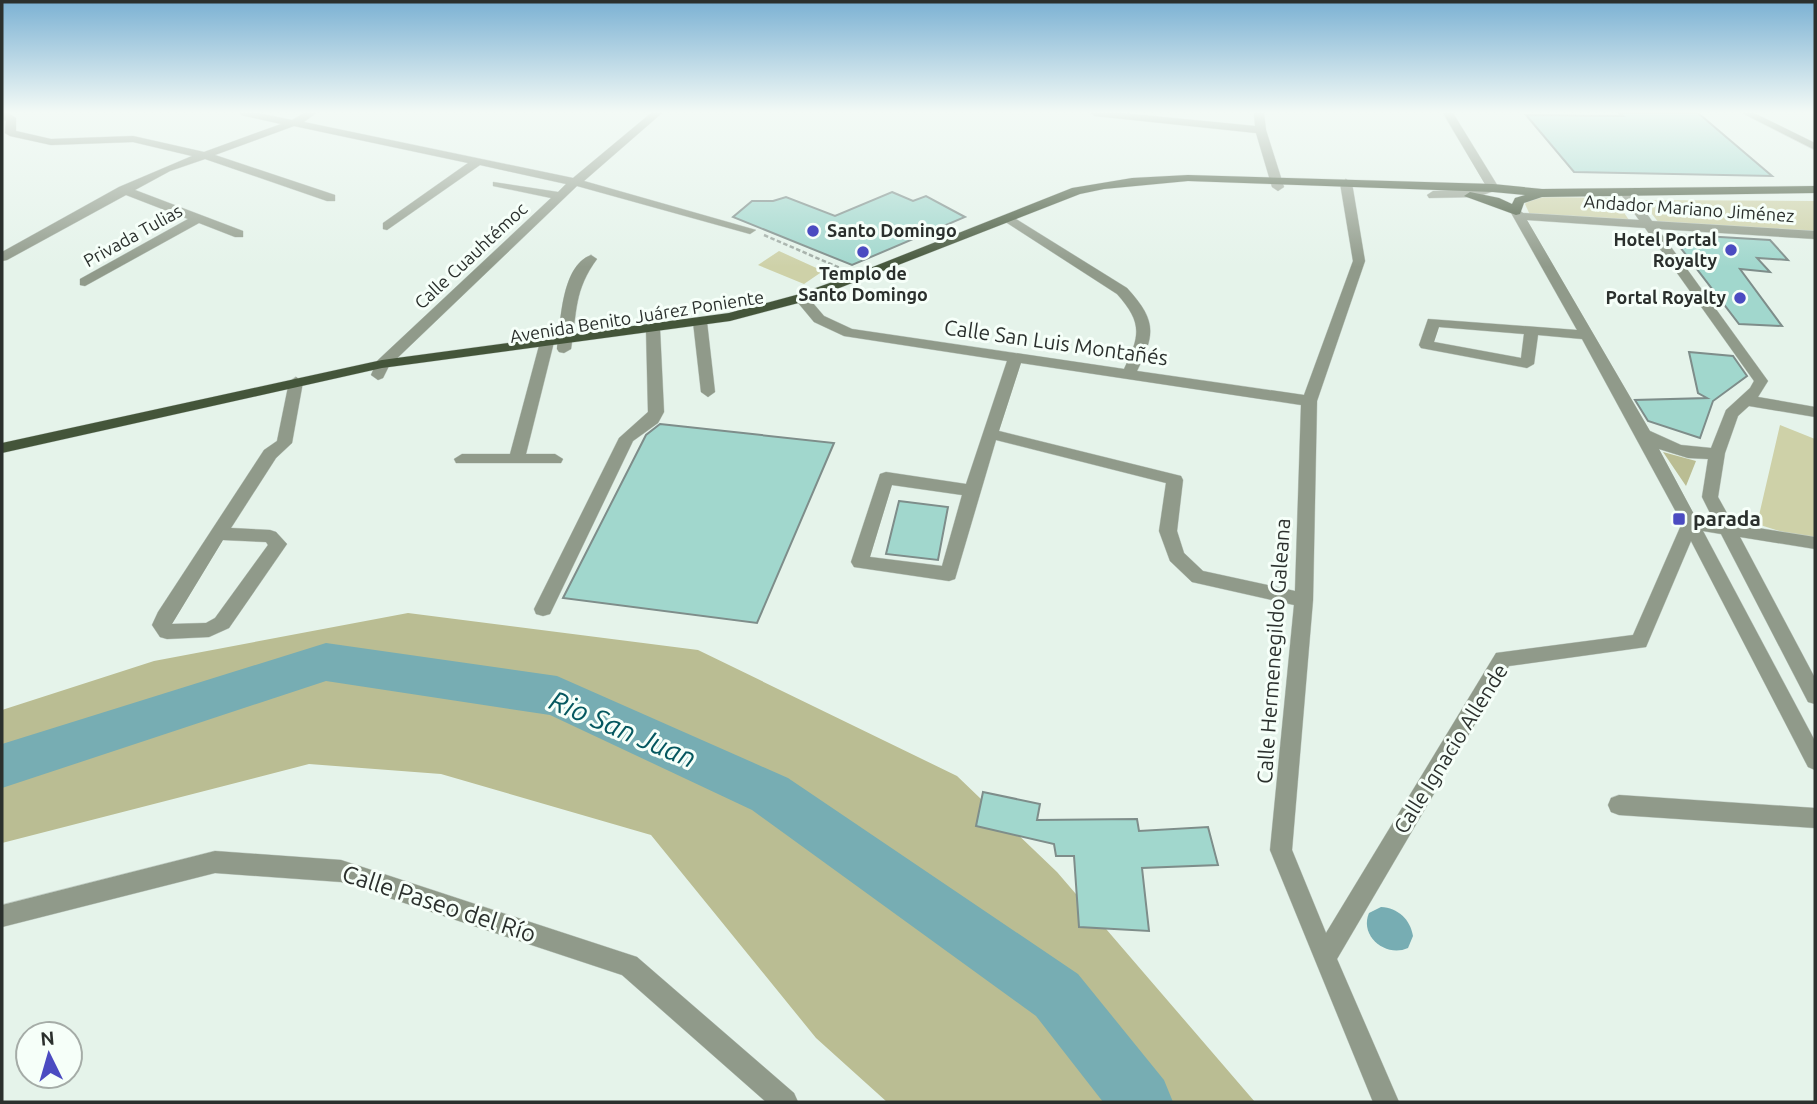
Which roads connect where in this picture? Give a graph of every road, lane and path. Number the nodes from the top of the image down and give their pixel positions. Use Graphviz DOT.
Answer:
graph roads {
  1 [pos="182,165"];
  2 [pos="232,165"];
  3 [pos="473,165"];
  4 [pos="489,165"];
  5 [pos="596,165"];
  6 [pos="1271,165"];
  7 [pos="1479,165"];
  8 [pos="575,182"];
  9 [pos="497,184"];
  10 [pos="1277,184"];
  11 [pos="1346,187"];
  12 [pos="1493,188"];
  13 [pos="123,190"];
  14 [pos="1815,190"];
  15 [pos="1542,193"];
  16 [pos="1626,193"];
  17 [pos="1433,195"];
  18 [pos="560,196"];
  19 [pos="331,198"];
  20 [pos="1518,214"];
  21 [pos="197,219"];
  22 [pos="1012,221"];
  23 [pos="1647,224"];
  24 [pos="387,226"];
  25 [pos="750,229"];
  26 [pos="239,234"];
  27 [pos="1815,235"];
  28 [pos="2,257"];
  29 [pos="591,259"];
  30 [pos="860,277"];
  31 [pos="85,282"];
  32 [pos="804,302"];
  33 [pos="701,326"];
  34 [pos="1532,330"];
  35 [pos="654,333"];
  36 [pos="1587,335"];
  37 [pos="565,344"];
  38 [pos="547,347"];
  39 [pos="1015,359"];
  40 [pos="380,369"];
  41 [pos="1128,375"];
  42 [pos="296,388"];
  43 [pos="708,392"];
  44 [pos="1744,400"];
  45 [pos="1310,401"];
  46 [pos="1815,412"];
  47 [pos="992,434"];
  48 [pos="1644,435"];
  49 [pos="2,448"];
  50 [pos="1717,453"];
  51 [pos="462,458"];
  52 [pos="517,459"];
  53 [pos="555,459"];
  54 [pos="2,461"];
  55 [pos="972,491"];
  56 [pos="1690,523"];
  57 [pos="1724,527"];
  58 [pos="218,534"];
  59 [pos="1815,543"];
  60 [pos="1304,600"];
  61 [pos="543,609"];
  62 [pos="1815,696"];
  63 [pos="1815,761"];
  64 [pos="1619,804"];
  65 [pos="1815,818"];
  66 [pos="2,916"];
  67 [pos="1324,958"];
  68 [pos="785,1102"];
  69 [pos="1386,1102"];
  1 -- 13 [label="street"];
  2 -- 19 [label="street"];
  3 -- 24 [label="street"];
  4 -- 8 [label="street"];
  5 -- 8 [label="street, Calle Cuauhtémoc"];
  6 -- 10 [label="street"];
  7 -- 12 [label="street"];
  8 -- 18 [label="street, Calle Cuauhtémoc"];
  8 -- 25 [label="street"];
  9 -- 18 [label="street"];
  10 -- 11 [label="main road, Avenida Benito Juárez Poniente"];
  10 -- 22 [label="main road, Avenida Benito Juárez Poniente"];
  11 -- 12 [label="main road, Avenida Benito Juárez Poniente"];
  11 -- 17 [label="main road, Avenida Benito Juárez Poniente"];
  11 -- 45 [label="street, Calle Hermenegildo Galeana"];
  12 -- 15 [label="main road, Avenida Benito Juárez Poniente"];
  12 -- 17 [label="street"];
  13 -- 21 [label="street"];
  13 -- 28 [label="street"];
  14 -- 16 [label="main road, Avenida Benito Juárez Poniente"];
  15 -- 16 [label="main road, Avenida Benito Juárez Poniente"];
  15 -- 20 [label="main road"];
  16 -- 23 [label="street"];
  17 -- 20 [label="main road, Avenida Benito Juárez Poniente"];
  18 -- 40 [label="street, Calle Cuauhtémoc"];
  20 -- 23 [label="street, Andador Mariano Jiménez"];
  20 -- 36 [label="street"];
  21 -- 26 [label="street"];
  21 -- 31 [label="street, Privada Tulias"];
  22 -- 30 [label="main road, Avenida Benito Juárez Poniente"];
  22 -- 32 [label="main road, Avenida Benito Juárez Poniente"];
  22 -- 41 [label="street"];
  23 -- 27 [label="street, Andador Mariano Jiménez"];
  23 -- 44 [label="street"];
  25 -- 30 [label="path"];
  29 -- 37 [label="street"];
  30 -- 32 [label="main road, Avenida Benito Juárez Poniente"];
  32 -- 33 [label="main road, Avenida Benito Juárez Poniente"];
  32 -- 39 [label="street, Calle San Luis Montañés"];
  33 -- 35 [label="main road, Avenida Benito Juárez Poniente"];
  33 -- 43 [label="street"];
  34 -- 34 [label="street"];
  34 -- 36 [label="street"];
  35 -- 37 [label="main road, Avenida Benito Juárez Poniente"];
  35 -- 61 [label="street"];
  36 -- 48 [label="street"];
  37 -- 38 [label="main road, Avenida Benito Juárez Poniente"];
  38 -- 40 [label="main road, Avenida Benito Juárez Poniente"];
  38 -- 52 [label="street"];
  39 -- 41 [label="street, Calle San Luis Montañés"];
  39 -- 47 [label="street"];
  40 -- 42 [label="main road, Avenida Benito Juárez Poniente"];
  41 -- 45 [label="street, Calle San Luis Montañés"];
  42 -- 49 [label="main road, Avenida Benito Juárez Poniente"];
  42 -- 54 [label="main road, Avenida Benito Juárez Poniente"];
  42 -- 58 [label="street"];
  44 -- 46 [label="street"];
  44 -- 50 [label="street"];
  45 -- 60 [label="street, Calle Hermenegildo Galeana"];
  47 -- 55 [label="street"];
  47 -- 60 [label="street"];
  48 -- 50 [label="street"];
  48 -- 56 [label="street"];
  50 -- 57 [label="street"];
  51 -- 52 [label="street"];
  52 -- 53 [label="street"];
  55 -- 55 [label="street"];
  56 -- 57 [label="street"];
  56 -- 63 [label="street"];
  56 -- 67 [label="street, Calle Ignacio Allende"];
  57 -- 59 [label="street"];
  57 -- 62 [label="street"];
  58 -- 58 [label="street"];
  60 -- 67 [label="street, Calle Hermenegildo Galeana"];
  64 -- 65 [label="street"];
  66 -- 68 [label="street, Calle Paseo del Río"];
  67 -- 69 [label="street, Calle Hermenegildo Galeana"];
}
